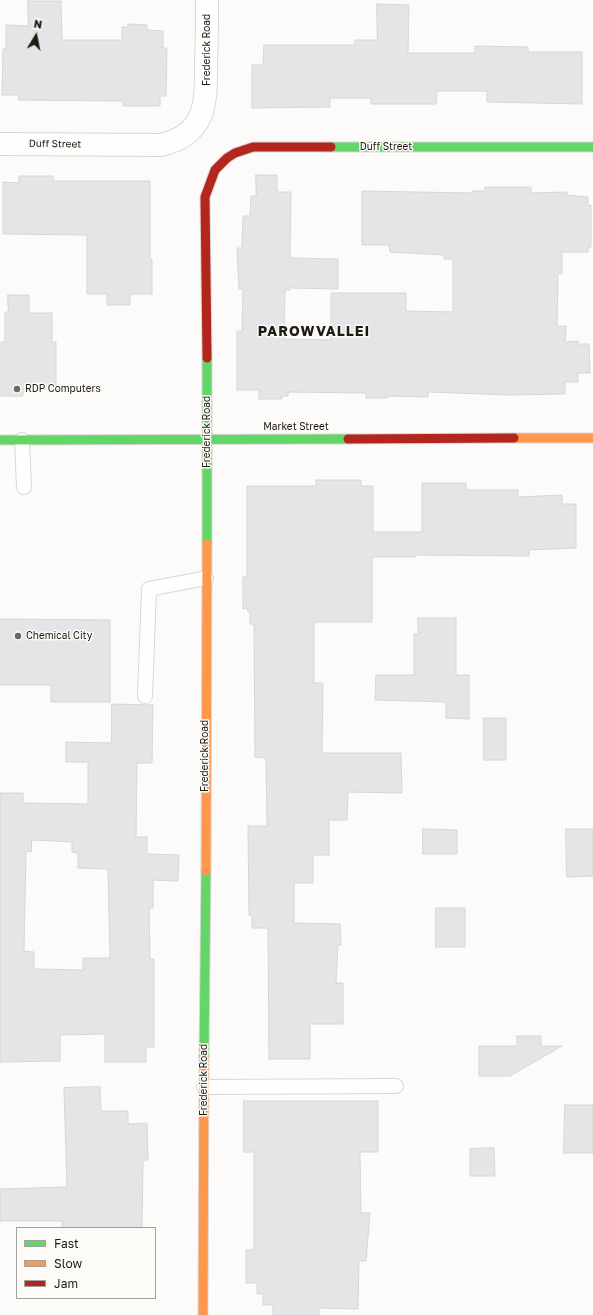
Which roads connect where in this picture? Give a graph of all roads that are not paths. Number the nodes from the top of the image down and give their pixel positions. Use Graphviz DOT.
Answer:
graph roads {
  1 [pos="207,0"];
  2 [pos="206,99"];
  3 [pos="0,144"];
  4 [pos="593,147"];
  5 [pos="205,196"];
  6 [pos="208,438"];
  7 [pos="593,438"];
  8 [pos="0,440"];
  9 [pos="22,440"];
  10 [pos="24,487"];
  11 [pos="206,578"];
  12 [pos="145,696"];
  13 [pos="396,1086"];
  14 [pos="204,1087"];
  15 [pos="203,1315"];
  1 -- 2 [label="street, Frederick Road"];
  2 -- 3 [label="street, Duff Street"];
  4 -- 5 [label="street, Duff Street"];
  5 -- 6 [label="street, Frederick Road"];
  6 -- 7 [label="street, Market Street"];
  6 -- 9 [label="street, Market Street"];
  6 -- 11 [label="street, Frederick Road"];
  8 -- 9 [label="street, Market Street"];
  9 -- 10 [label="lane"];
  11 -- 12 [label="lane"];
  11 -- 14 [label="street, Frederick Road"];
  13 -- 14 [label="lane"];
  14 -- 15 [label="street, Frederick Road"];
}
